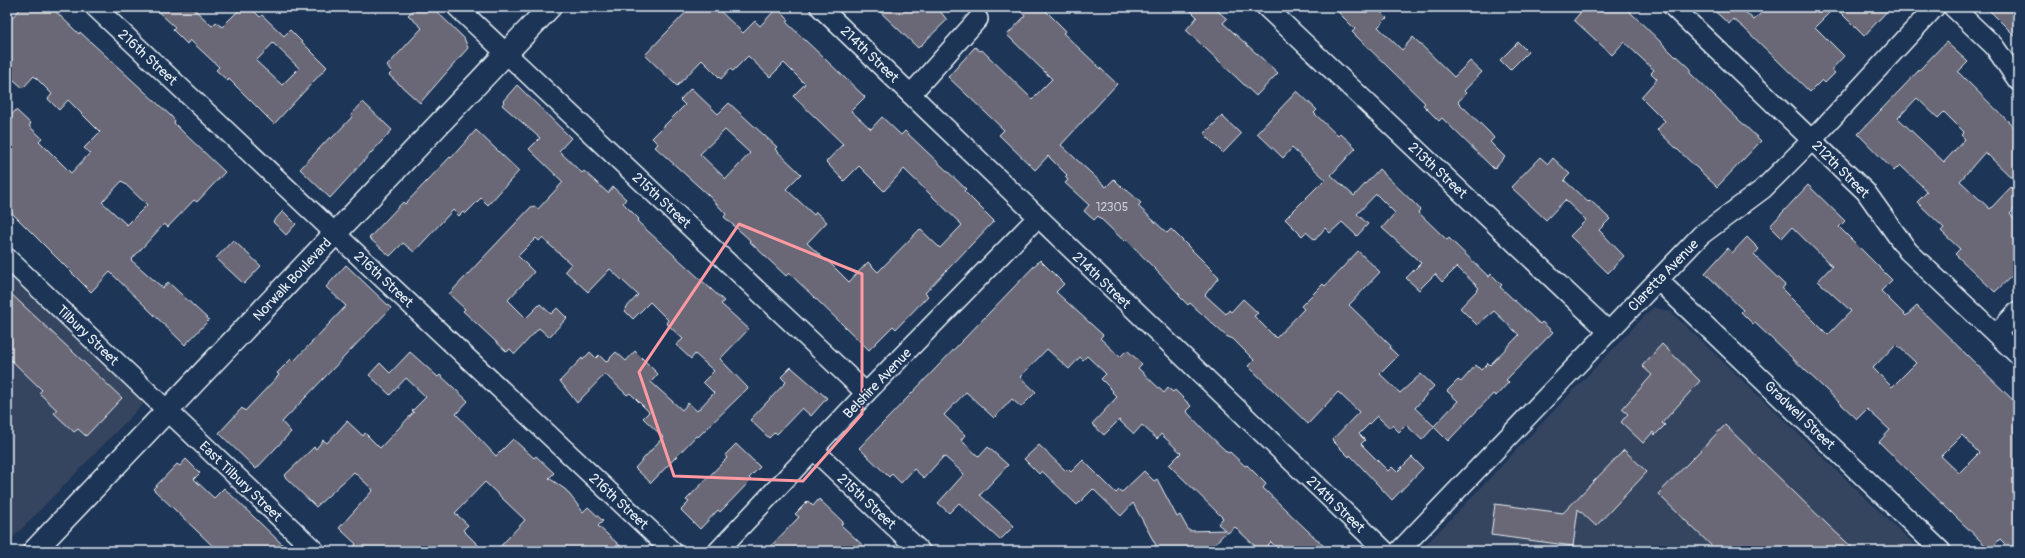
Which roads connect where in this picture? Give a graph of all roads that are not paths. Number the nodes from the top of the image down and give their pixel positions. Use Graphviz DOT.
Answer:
graph roads {
  1 [pos="95,7"];
  2 [pos="457,7"];
  3 [pos="550,7"];
  4 [pos="820,7"];
  5 [pos="1266,7"];
  6 [pos="1673,7"];
  7 [pos="1936,7"];
  8 [pos="1953,7"];
  9 [pos="978,19"];
  10 [pos="506,54"];
  11 [pos="2018,81"];
  12 [pos="911,94"];
  13 [pos="1812,140"];
  14 [pos="1037,218"];
  15 [pos="335,233"];
  16 [pos="7,258"];
  17 [pos="1658,280"];
  18 [pos="2018,311"];
  19 [pos="1609,332"];
  20 [pos="1996,334"];
  21 [pos="2018,355"];
  22 [pos="866,393"];
  23 [pos="168,411"];
  24 [pos="814,450"];
  25 [pos="34,551"];
  26 [pos="315,551"];
  27 [pos="672,551"];
  28 [pos="718,551"];
  29 [pos="920,551"];
  30 [pos="1385,551"];
  31 [pos="1398,551"];
  32 [pos="1941,551"];
  1 -- 15 [label="street, 216th Street"];
  2 -- 10 [label="street, 215th Street"];
  3 -- 10 [label="main road, Norwalk Boulevard"];
  4 -- 12 [label="street, 214th Street"];
  5 -- 19 [label="street, 213th Street"];
  6 -- 13 [label="street, 212th Street"];
  7 -- 13 [label="street, Claretta Avenue"];
  8 -- 11 [label="street"];
  9 -- 12 [label="street"];
  10 -- 15 [label="main road, Norwalk Boulevard"];
  10 -- 22 [label="street, 215th Street"];
  12 -- 14 [label="street, 214th Street"];
  13 -- 17 [label="street, Claretta Avenue"];
  13 -- 20 [label="street, 212th Street"];
  14 -- 22 [label="street, Belshire Avenue"];
  14 -- 30 [label="street, 214th Street"];
  15 -- 23 [label="main road, Norwalk Boulevard"];
  15 -- 27 [label="street, 216th Street"];
  16 -- 23 [label="street, Tilbury Street"];
  17 -- 19 [label="street, Claretta Avenue"];
  17 -- 32 [label="street, Gradwell Street"];
  18 -- 20 [label="street"];
  19 -- 31 [label="street, Claretta Avenue"];
  20 -- 21 [label="street, 212th Street"];
  22 -- 24 [label="street, Belshire Avenue"];
  23 -- 25 [label="main road, Norwalk Boulevard"];
  23 -- 26 [label="street, East Tilbury Street"];
  24 -- 28 [label="street, Belshire Avenue"];
  24 -- 29 [label="street, 215th Street"];
}
